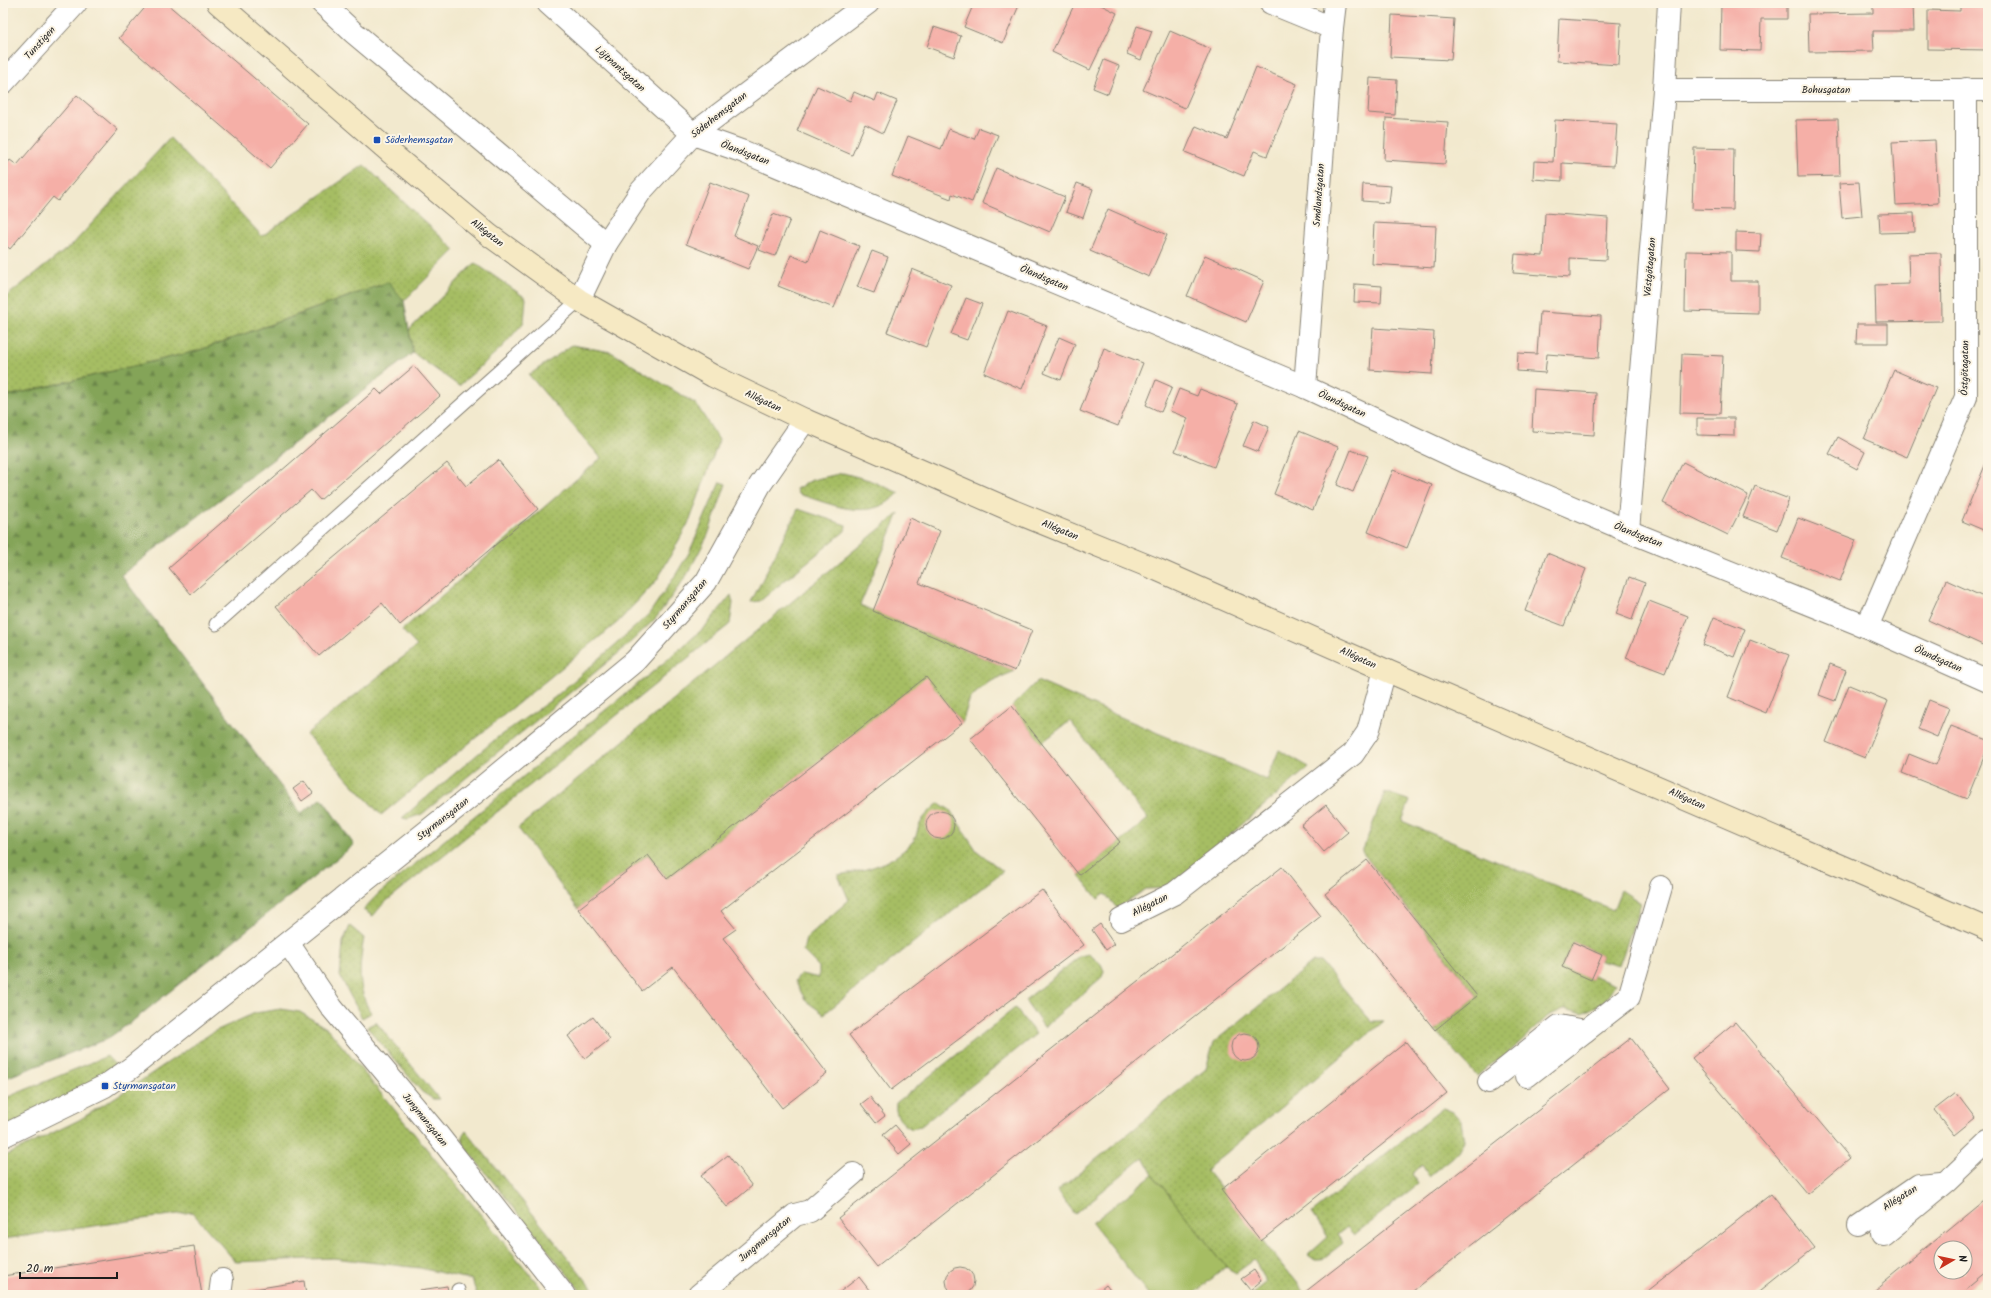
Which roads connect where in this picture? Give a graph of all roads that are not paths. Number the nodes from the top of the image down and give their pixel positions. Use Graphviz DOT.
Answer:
graph roads {
  1 [pos="76,3"];
  2 [pos="218,3"];
  3 [pos="322,3"];
  4 [pos="548,3"];
  5 [pos="868,3"];
  6 [pos="1271,3"];
  7 [pos="1335,3"];
  8 [pos="1670,3"];
  9 [pos="1332,28"];
  10 [pos="3,83"];
  11 [pos="1966,89"];
  12 [pos="1664,90"];
  13 [pos="1988,90"];
  14 [pos="693,134"];
  15 [pos="606,244"];
  16 [pos="579,300"];
  17 [pos="1305,387"];
  18 [pos="805,420"];
  19 [pos="1628,531"];
  20 [pos="216,624"];
  21 [pos="1867,627"];
  22 [pos="1385,670"];
  23 [pos="1988,681"];
  24 [pos="1661,887"];
  25 [pos="1121,920"];
  26 [pos="1988,929"];
  27 [pos="288,943"];
  28 [pos="1585,1031"];
  29 [pos="1527,1076"];
  30 [pos="1489,1082"];
  31 [pos="3,1136"];
  32 [pos="1988,1142"];
  33 [pos="853,1174"];
  34 [pos="1946,1182"];
  35 [pos="1859,1226"];
  36 [pos="1883,1234"];
  37 [pos="564,1295"];
  38 [pos="699,1295"];
  1 -- 10 [label="street, Tunstigen"];
  2 -- 16 [label="street, Allégatan"];
  3 -- 15 [label="street"];
  4 -- 14 [label="street, Löjtnantsgatan"];
  5 -- 14 [label="street, Söderhemsgatan"];
  6 -- 9 [label="street"];
  7 -- 9 [label="street, Smålandsgatan"];
  8 -- 12 [label="street, Västgötagatan"];
  9 -- 17 [label="street, Smålandsgatan"];
  11 -- 12 [label="street, Bohusgatan"];
  11 -- 13 [label="street, Bohusgatan"];
  11 -- 21 [label="street, Östgötagatan"];
  12 -- 19 [label="street, Västgötagatan"];
  14 -- 15 [label="street, Söderhemsgatan"];
  14 -- 17 [label="street, Ölandsgatan"];
  15 -- 16 [label="street, Söderhemsgatan"];
  16 -- 18 [label="street, Allégatan"];
  16 -- 20 [label="lane"];
  17 -- 19 [label="street, Ölandsgatan"];
  18 -- 22 [label="street, Allégatan"];
  18 -- 27 [label="street, Styrmansgatan"];
  19 -- 21 [label="street, Ölandsgatan"];
  21 -- 23 [label="street, Ölandsgatan"];
  22 -- 25 [label="street, Allégatan"];
  22 -- 26 [label="street, Allégatan"];
  24 -- 28 [label="street"];
  27 -- 31 [label="street, Styrmansgatan"];
  27 -- 37 [label="street, Jungmansgatan"];
  28 -- 29 [label="street"];
  28 -- 30 [label="street"];
  32 -- 34 [label="street, Allégatan"];
  33 -- 38 [label="street, Jungmansgatan"];
  34 -- 35 [label="street, Allégatan"];
  34 -- 36 [label="street, Allégatan"];
}
